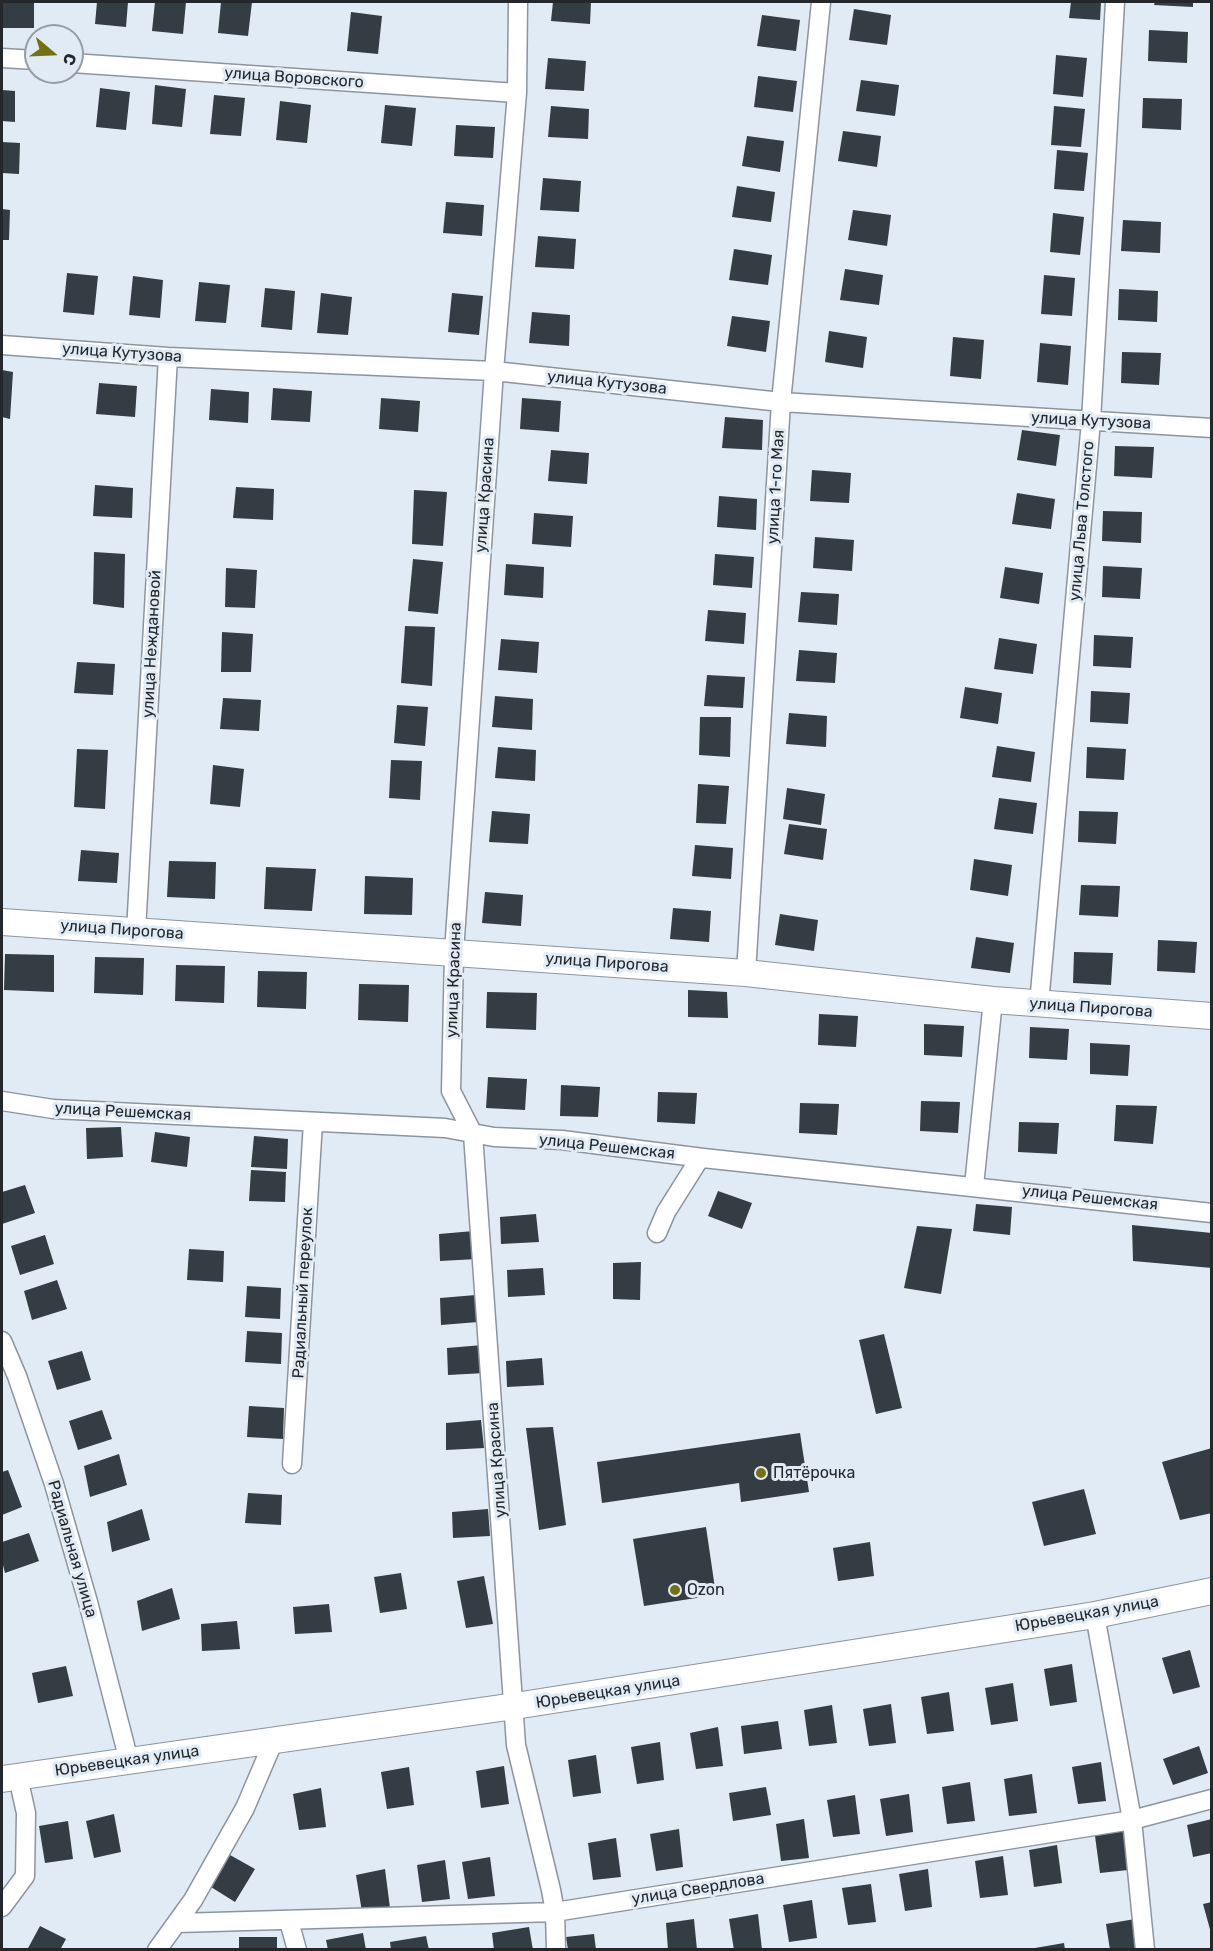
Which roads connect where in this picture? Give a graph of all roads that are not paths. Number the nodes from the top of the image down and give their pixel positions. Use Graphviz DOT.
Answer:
graph roads {
  1 [pos="518,2"];
  2 [pos="821,2"];
  3 [pos="1115,2"];
  4 [pos="2,58"];
  5 [pos="24,59"];
  6 [pos="84,64"];
  7 [pos="517,93"];
  8 [pos="2,345"];
  9 [pos="168,357"];
  10 [pos="494,371"];
  11 [pos="781,402"];
  12 [pos="1092,421"];
  13 [pos="1212,428"];
  14 [pos="2,922"];
  15 [pos="136,931"];
  16 [pos="454,952"];
  17 [pos="746,973"];
  18 [pos="993,1000"];
  19 [pos="1039,1004"];
  20 [pos="1212,1016"];
  21 [pos="2,1101"];
  22 [pos="313,1122"];
  23 [pos="473,1134"];
  24 [pos="700,1158"];
  25 [pos="974,1186"];
  26 [pos="1212,1213"];
  27 [pos="657,1233"];
  28 [pos="2,1341"];
  29 [pos="292,1464"];
  30 [pos="1212,1591"];
  31 [pos="1095,1614"];
  32 [pos="515,1706"];
  33 [pos="274,1740"];
  34 [pos="129,1761"];
  35 [pos="10,1778"];
  36 [pos="1212,1799"];
  37 [pos="1132,1820"];
  38 [pos="2,1907"];
  39 [pos="555,1912"];
  40 [pos="289,1921"];
  41 [pos="178,1923"];
  42 [pos="157,1950"];
  43 [pos="297,1950"];
  44 [pos="556,1950"];
  45 [pos="1145,1950"];
  1 -- 7 [label="street, улица Красина"];
  2 -- 11 [label="street, улица 1-го Мая"];
  3 -- 12 [label="street, улица Льва Толстого"];
  4 -- 5 [label="street"];
  6 -- 7 [label="street, улица Воровского"];
  7 -- 10 [label="street, улица Красина"];
  8 -- 9 [label="street, улица Кутузова"];
  9 -- 10 [label="street, улица Кутузова"];
  9 -- 15 [label="street, улица Неждановой"];
  10 -- 11 [label="street, улица Кутузова"];
  10 -- 16 [label="street, улица Красина"];
  11 -- 12 [label="street, улица Кутузова"];
  11 -- 17 [label="street, улица 1-го Мая"];
  12 -- 13 [label="street, улица Кутузова"];
  12 -- 19 [label="street, улица Льва Толстого"];
  14 -- 15 [label="street, улица Пирогова"];
  15 -- 16 [label="street, улица Пирогова"];
  16 -- 17 [label="street, улица Пирогова"];
  16 -- 23 [label="street, улица Красина"];
  17 -- 18 [label="street, улица Пирогова"];
  18 -- 19 [label="street, улица Пирогова"];
  18 -- 25 [label="street"];
  19 -- 20 [label="street, улица Пирогова"];
  21 -- 22 [label="street, улица Решемская"];
  22 -- 23 [label="street, улица Решемская"];
  22 -- 29 [label="street, Радиальный переулок"];
  23 -- 24 [label="street, улица Решемская"];
  23 -- 32 [label="street, улица Красина"];
  24 -- 25 [label="street, улица Решемская"];
  24 -- 27 [label="street"];
  25 -- 26 [label="street, улица Решемская"];
  28 -- 34 [label="street, Радиальная улица"];
  30 -- 31 [label="street, Юрьевецкая улица"];
  31 -- 32 [label="street, Юрьевецкая улица"];
  31 -- 37 [label="street"];
  32 -- 33 [label="street, Юрьевецкая улица"];
  32 -- 39 [label="street, улица Красина"];
  33 -- 34 [label="street, Юрьевецкая улица"];
  33 -- 41 [label="street"];
  34 -- 35 [label="street, Юрьевецкая улица"];
  35 -- 38 [label="street"];
  36 -- 37 [label="street, улица Свердлова"];
  37 -- 39 [label="street, улица Свердлова"];
  37 -- 45 [label="street"];
  39 -- 40 [label="street, улица Свердлова"];
  39 -- 44 [label="street, улица Красина"];
  40 -- 41 [label="street, улица Свердлова"];
  40 -- 43 [label="street"];
  41 -- 42 [label="street"];
}
